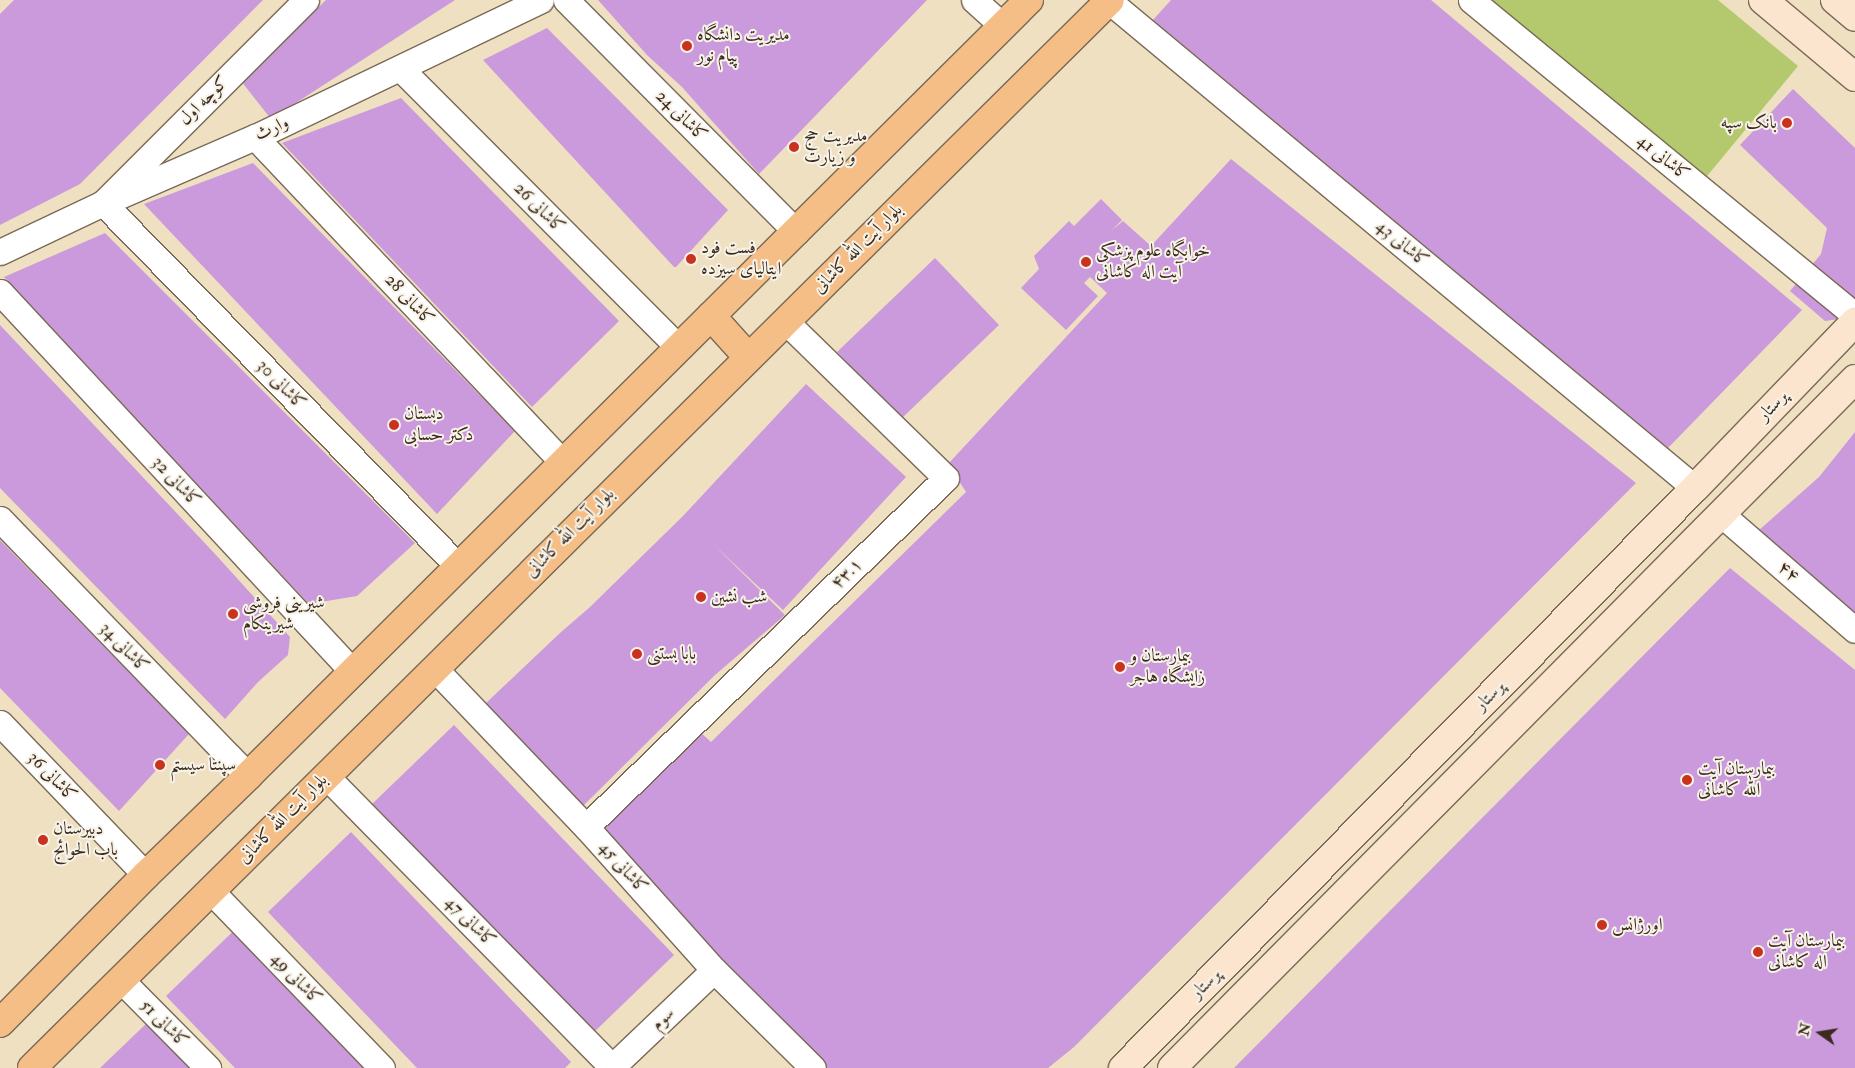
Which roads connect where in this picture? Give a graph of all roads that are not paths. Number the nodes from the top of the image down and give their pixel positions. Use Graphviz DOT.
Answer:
graph roads {
  1 [pos="306,0"];
  2 [pos="541,0"];
  3 [pos="566,0"];
  4 [pos="974,0"];
  5 [pos="1029,0"];
  6 [pos="1109,0"];
  7 [pos="1471,0"];
  8 [pos="1763,0"];
  9 [pos="1835,0"];
  10 [pos="1855,17"];
  11 [pos="1002,26"];
  12 [pos="400,68"];
  13 [pos="1855,77"];
  14 [pos="255,137"];
  15 [pos="102,203"];
  16 [pos="796,232"];
  17 [pos="0,252"];
  18 [pos="0,292"];
  19 [pos="1855,315"];
  20 [pos="711,316"];
  21 [pos="785,321"];
  22 [pos="1855,322"];
  23 [pos="679,348"];
  24 [pos="748,357"];
  25 [pos="1855,379"];
  26 [pos="563,463"];
  27 [pos="1695,488"];
  28 [pos="1721,514"];
  29 [pos="0,519"];
  30 [pos="458,567"];
  31 [pos="1855,630"];
  32 [pos="434,668"];
  33 [pos="353,672"];
  34 [pos="0,723"];
  35 [pos="248,776"];
  36 [pos="326,776"];
  37 [pos="586,827"];
  38 [pos="146,875"];
  39 [pos="211,891"];
  40 [pos="714,970"];
  41 [pos="121,980"];
  42 [pos="0,1023"];
  43 [pos="32,1068"];
  44 [pos="208,1068"];
  45 [pos="382,1068"];
  46 [pos="612,1068"];
  47 [pos="813,1068"];
  48 [pos="1123,1068"];
  49 [pos="1172,1068"];
  1 -- 15 [label="street, کوچه اول"];
  2 -- 12 [label="street, وارث"];
  3 -- 16 [label="street, کاشانی 24"];
  4 -- 11 [label="street"];
  5 -- 11 [label="main road"];
  6 -- 21 [label="main road, بلوار آیت الله کاشانی"];
  6 -- 27 [label="street, کاشانی 43"];
  7 -- 19 [label="street, کاشانی 41"];
  8 -- 13 [label="main road"];
  9 -- 10 [label="main road"];
  11 -- 16 [label="main road"];
  12 -- 14 [label="street, وارث"];
  12 -- 23 [label="street, کاشانی 26"];
  14 -- 15 [label="street, وارث"];
  14 -- 26 [label="street, کاشانی 28"];
  15 -- 17 [label="street, وارث"];
  15 -- 30 [label="street, کاشانی 30"];
  16 -- 20 [label="main road"];
  18 -- 33 [label="street, کاشانی 32"];
  20 -- 23 [label="main road"];
  20 -- 24 [label="main road"];
  21 -- 24 [label="main road, بلوار آیت الله کاشانی"];
  21 -- 37 [label="street, ۴۳.۱"];
  22 -- 27 [label="main road, پرستار"];
  23 -- 26 [label="main road"];
  24 -- 32 [label="main road, بلوار آیت الله کاشانی"];
  25 -- 28 [label="main road, پرستار"];
  26 -- 30 [label="main road"];
  27 -- 48 [label="main road, پرستار"];
  28 -- 31 [label="street, ۴۴"];
  28 -- 49 [label="main road, پرستار"];
  29 -- 35 [label="street, کاشانی 34"];
  30 -- 33 [label="main road"];
  32 -- 36 [label="main road, بلوار آیت الله کاشانی"];
  32 -- 37 [label="street, کاشانی 45"];
  33 -- 35 [label="main road"];
  34 -- 38 [label="street, کاشانی 36"];
  35 -- 38 [label="main road"];
  36 -- 39 [label="main road, بلوار آیت الله کاشانی"];
  36 -- 46 [label="street, کاشانی 47"];
  37 -- 40 [label="street, کاشانی 45"];
  38 -- 42 [label="main road"];
  39 -- 41 [label="main road, بلوار آیت الله کاشانی"];
  39 -- 45 [label="street, کاشانی 49"];
  40 -- 46 [label="street, سوم"];
  40 -- 47 [label="street, کاشانی 45"];
  41 -- 43 [label="main road, بلوار آیت الله کاشانی"];
  41 -- 44 [label="street, کاشانی 51"];
}
